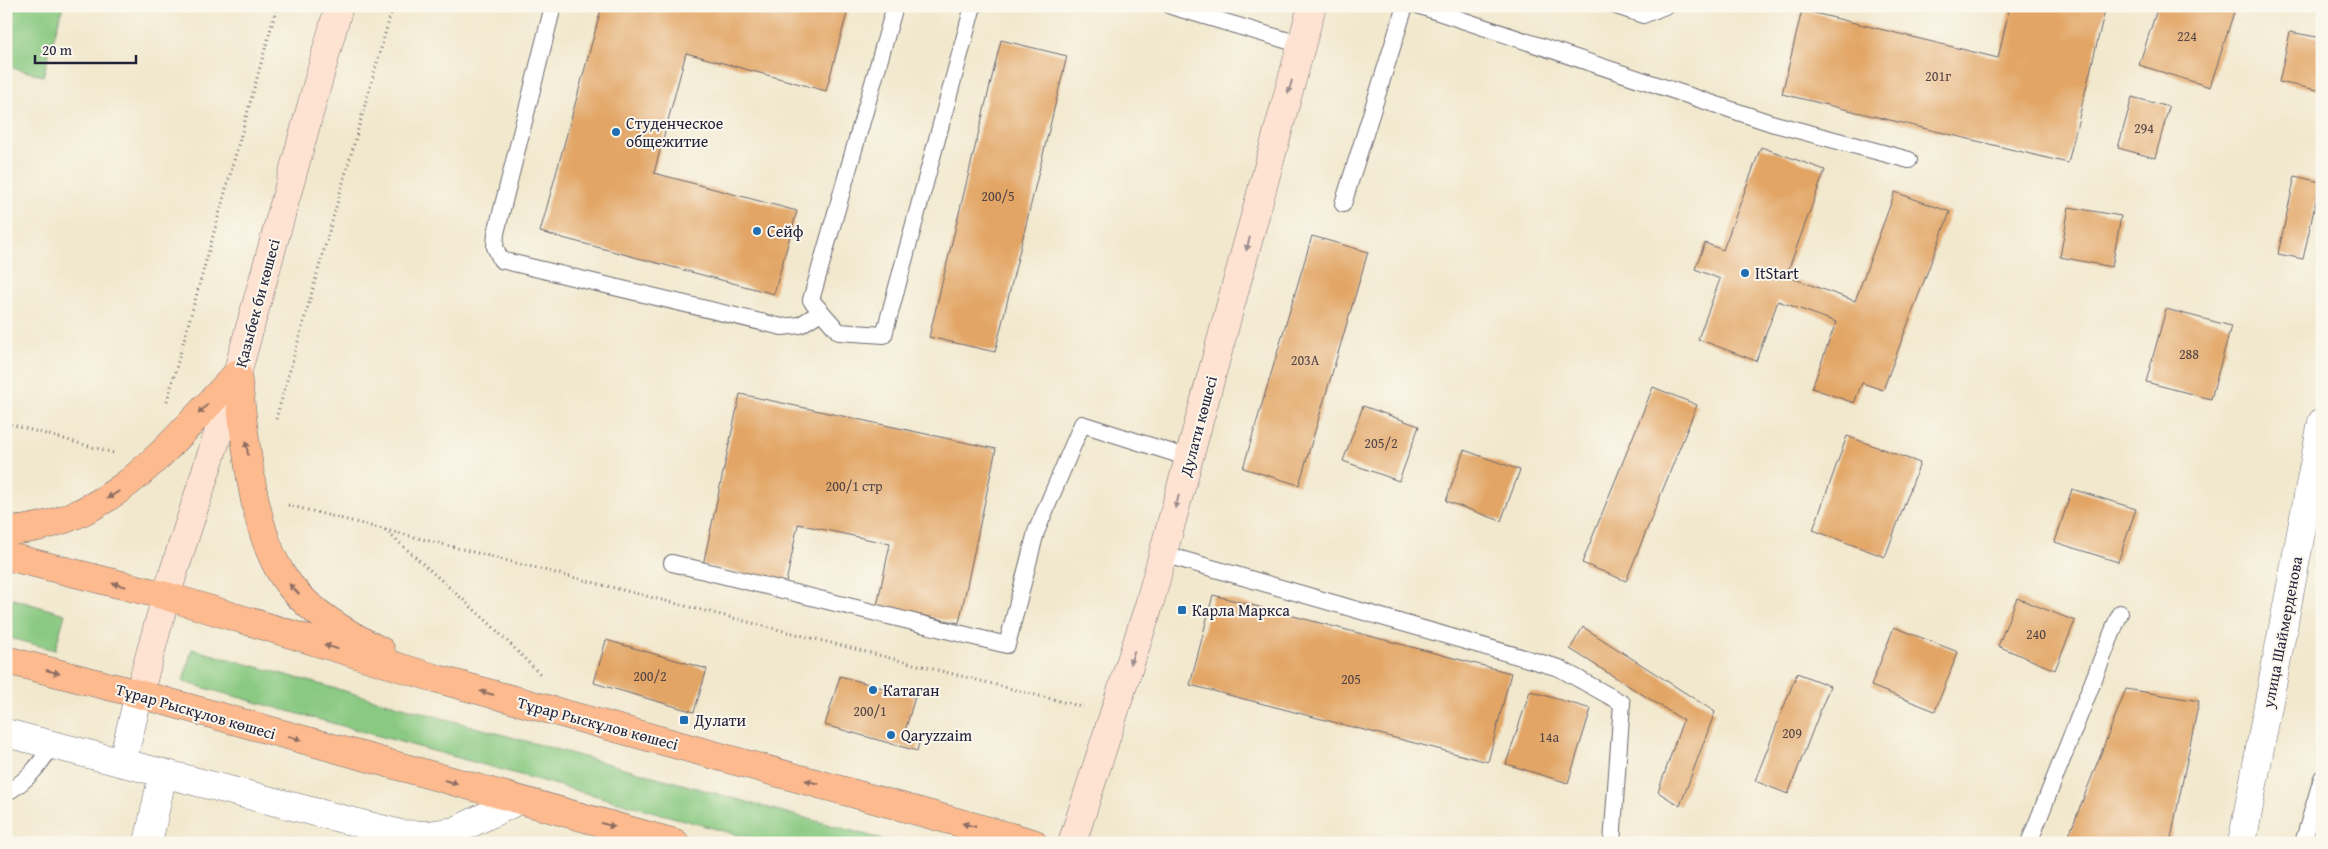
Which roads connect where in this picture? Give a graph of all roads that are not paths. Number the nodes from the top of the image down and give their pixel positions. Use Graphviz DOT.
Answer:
graph roads {
  1 [pos="339,6"];
  2 [pos="553,6"];
  3 [pos="895,6"];
  4 [pos="973,6"];
  5 [pos="1171,6"];
  6 [pos="1312,6"];
  7 [pos="1406,6"];
  8 [pos="1420,6"];
  9 [pos="1616,6"];
  10 [pos="1665,6"];
  11 [pos="1302,45"];
  12 [pos="1909,160"];
  13 [pos="1343,204"];
  14 [pos="821,312"];
  15 [pos="237,374"];
  16 [pos="2322,422"];
  17 [pos="1189,458"];
  18 [pos="6,531"];
  19 [pos="1163,554"];
  20 [pos="6,556"];
  21 [pos="672,563"];
  22 [pos="166,596"];
  23 [pos="2120,613"];
  24 [pos="6,660"];
  25 [pos="438,679"];
  26 [pos="139,694"];
  27 [pos="6,733"];
  28 [pos="52,745"];
  29 [pos="122,763"];
  30 [pos="163,773"];
  31 [pos="2322,778"];
  32 [pos="6,792"];
  33 [pos="517,801"];
  34 [pos="148,843"];
  35 [pos="675,843"];
  36 [pos="1033,843"];
  37 [pos="1072,843"];
  38 [pos="1612,843"];
  39 [pos="2029,843"];
  40 [pos="2242,843"];
  41 [pos="2303,843"];
  1 -- 15 [label="main road, Қазыбек би көшесі"];
  2 -- 14 [label="lane"];
  3 -- 14 [label="lane"];
  4 -- 14 [label="lane"];
  5 -- 11 [label="lane"];
  6 -- 11 [label="main road, Дулати көшесі"];
  7 -- 13 [label="lane"];
  8 -- 12 [label="lane"];
  9 -- 10 [label="lane"];
  11 -- 17 [label="main road, Дулати көшесі, one-way"];
  15 -- 18 [label="main road, one-way"];
  15 -- 22 [label="main road, Қазыбек би көшесі"];
  25 -- 15 [label="main road, one-way"];
  16 -- 40 [label="street, улица Шаймерденова"];
  17 -- 19 [label="main road, Дулати көшесі, one-way"];
  17 -- 21 [label="lane"];
  19 -- 37 [label="main road, Дулати көшесі, one-way"];
  19 -- 38 [label="lane"];
  22 -- 20 [label="main road, Тұрар Рыскұлов көшесі, one-way"];
  25 -- 22 [label="main road, Тұрар Рыскұлов көшесі, one-way"];
  22 -- 26 [label="main road, Қазыбек би көшесі"];
  23 -- 39 [label="lane"];
  24 -- 26 [label="main road, Тұрар Рыскұлов көшесі, one-way"];
  36 -- 25 [label="main road, Тұрар Рыскұлов көшесі, one-way"];
  26 -- 29 [label="street"];
  26 -- 33 [label="main road, Тұрар Рыскұлов көшесі, one-way"];
  27 -- 28 [label="street"];
  28 -- 29 [label="street"];
  28 -- 32 [label="lane"];
  29 -- 30 [label="street"];
  30 -- 33 [label="street"];
  30 -- 34 [label="street"];
  31 -- 41 [label="lane"];
  33 -- 35 [label="main road, Тұрар Рыскұлов көшесі, one-way"];
}
